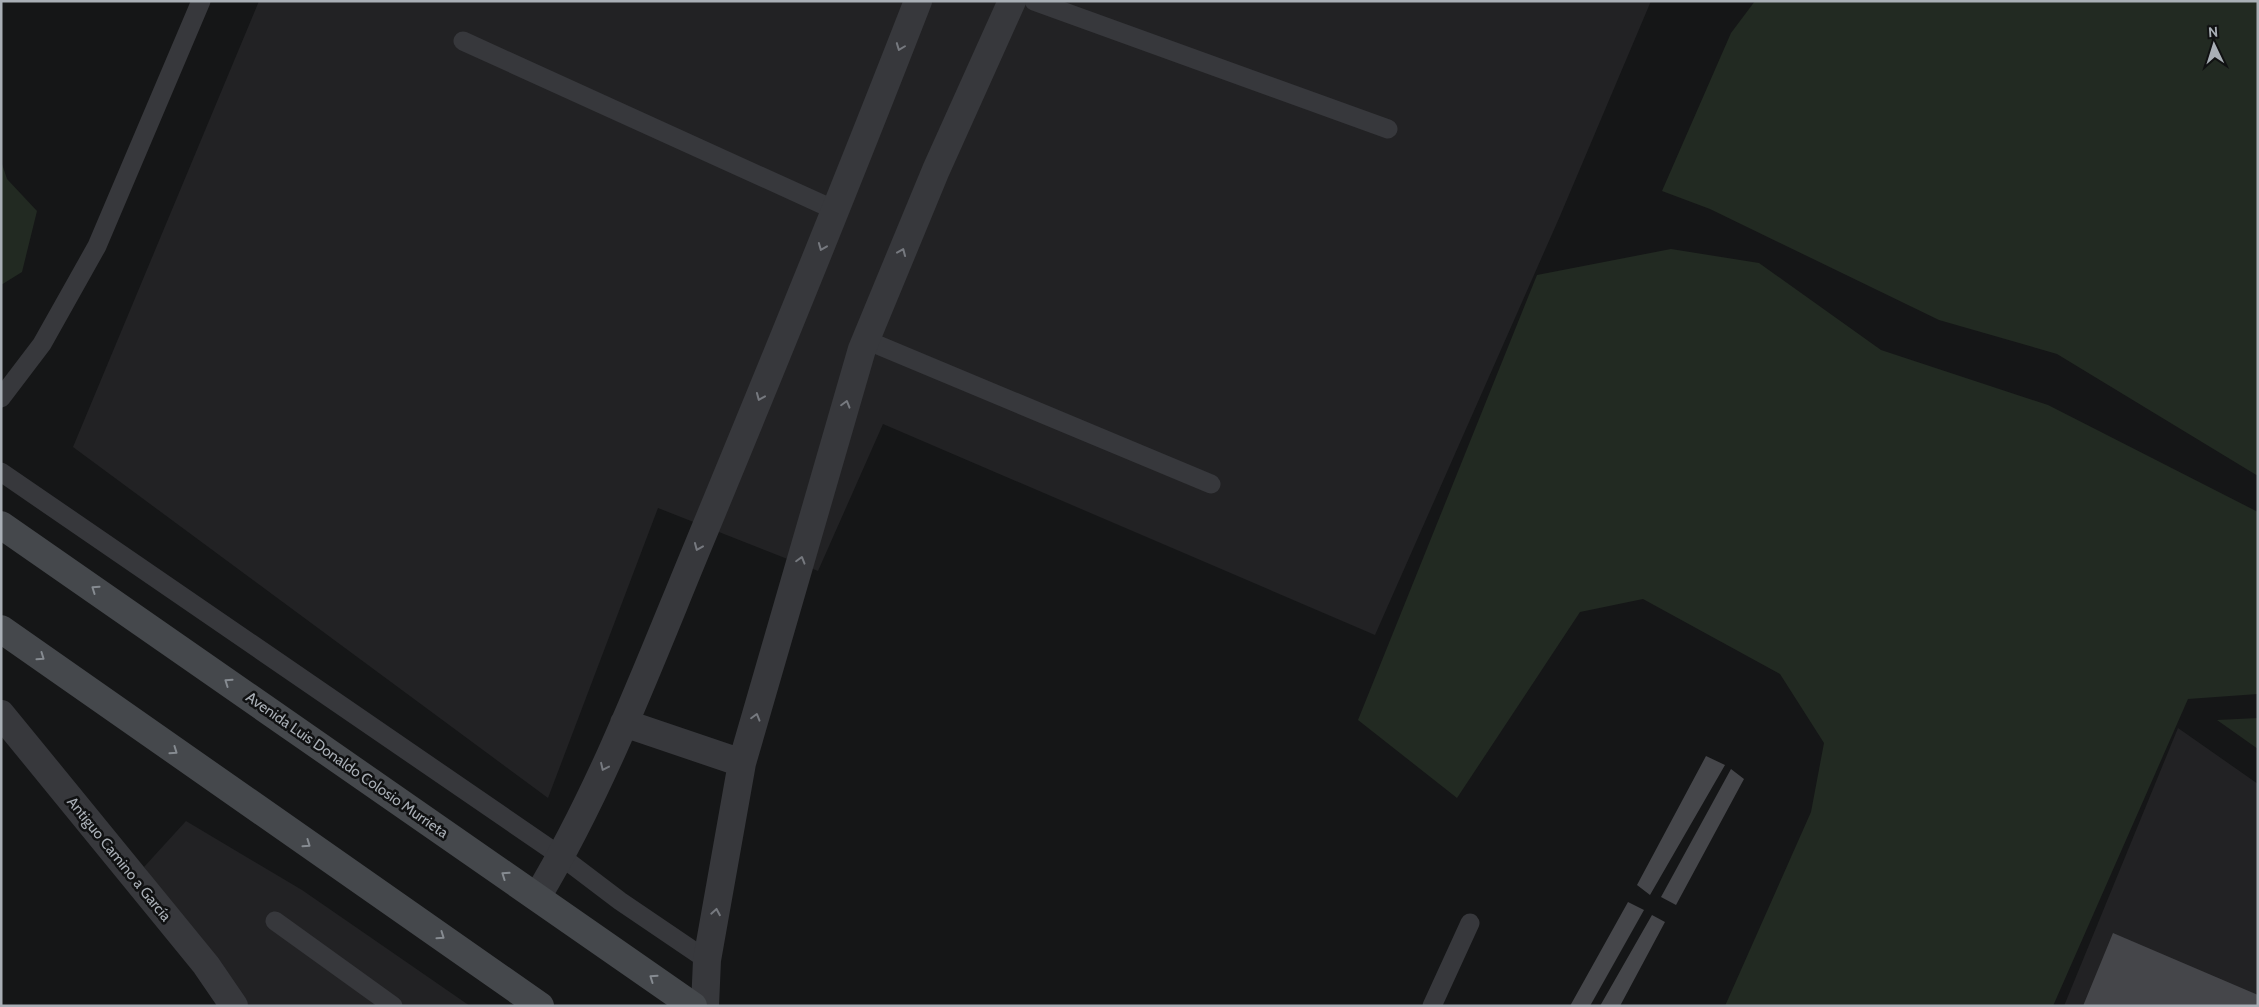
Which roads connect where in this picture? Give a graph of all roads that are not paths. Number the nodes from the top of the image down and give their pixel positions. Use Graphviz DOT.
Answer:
graph roads {
  1 [pos="201,1"];
  2 [pos="918,1"];
  3 [pos="1012,1"];
  4 [pos="1034,1"];
  5 [pos="463,41"];
  6 [pos="1388,129"];
  7 [pos="837,212"];
  8 [pos="866,340"];
  9 [pos="1,398"];
  10 [pos="1,472"];
  11 [pos="1211,484"];
  12 [pos="1,524"];
  13 [pos="1,629"];
  14 [pos="1,714"];
  15 [pos="624,723"];
  16 [pos="742,764"];
  17 [pos="562,857"];
  18 [pos="538,897"];
  19 [pos="274,921"];
  20 [pos="1470,923"];
  21 [pos="707,960"];
  22 [pos="234,1006"];
  23 [pos="393,1006"];
  24 [pos="540,1006"];
  25 [pos="693,1006"];
  26 [pos="705,1006"];
  27 [pos="1432,1006"];
  1 -- 9 [label="lane"];
  2 -- 7 [label="street, one-way"];
  8 -- 3 [label="street, one-way"];
  4 -- 6 [label="lane"];
  5 -- 7 [label="lane"];
  7 -- 15 [label="street, one-way"];
  8 -- 11 [label="lane"];
  16 -- 8 [label="street, one-way"];
  10 -- 17 [label="lane"];
  18 -- 12 [label="main road, Avenida Luis Donaldo Colosio Murrieta, one-way"];
  13 -- 24 [label="main road, one-way"];
  14 -- 22 [label="street, Antiguo Camino a García"];
  15 -- 16 [label="street"];
  15 -- 17 [label="street, one-way"];
  21 -- 16 [label="street, one-way"];
  17 -- 18 [label="street"];
  17 -- 21 [label="lane"];
  25 -- 18 [label="main road, Avenida Luis Donaldo Colosio Murrieta, one-way"];
  19 -- 23 [label="lane"];
  20 -- 27 [label="lane"];
  21 -- 26 [label="street"];
}
